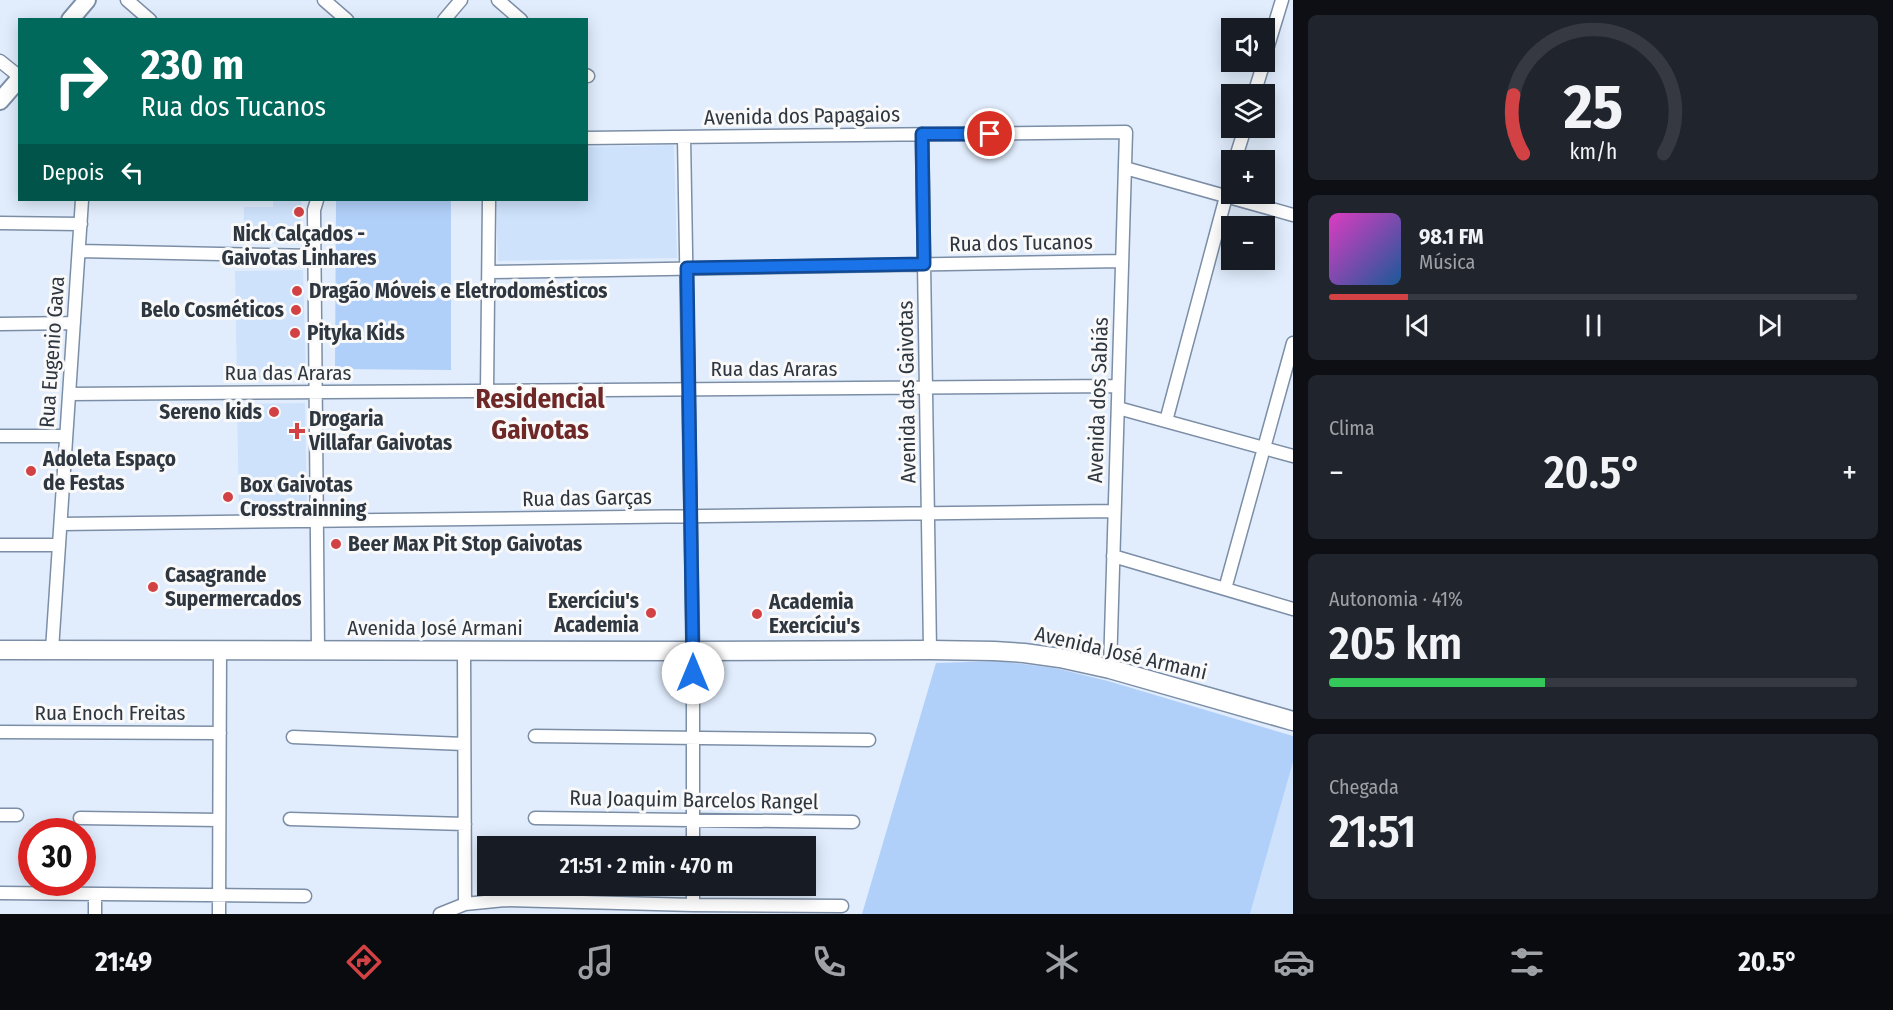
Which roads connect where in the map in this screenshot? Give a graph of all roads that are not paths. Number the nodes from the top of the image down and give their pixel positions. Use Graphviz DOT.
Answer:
graph roads {
  1 [pos="87,0"];
  2 [pos="127,0"];
  3 [pos="324,0"];
  4 [pos="461,0"];
  5 [pos="498,0"];
  6 [pos="1282,0"];
  7 [pos="72,18"];
  8 [pos="148,18"];
  9 [pos="345,18"];
  10 [pos="446,18"];
  11 [pos="519,18"];
  12 [pos="1275,23"];
  13 [pos="0,61"];
  14 [pos="18,76"];
  15 [pos="18,80"];
  16 [pos="0,101"];
  17 [pos="1126,132"];
  18 [pos="922,134"];
  19 [pos="684,137"];
  20 [pos="588,138"];
  21 [pos="1125,168"];
  22 [pos="1221,195"];
  23 [pos="82,201"];
  24 [pos="317,201"];
  25 [pos="489,201"];
  26 [pos="1223,204"];
  27 [pos="1254,204"];
  28 [pos="1293,215"];
  29 [pos="0,224"];
  30 [pos="81,224"];
  31 [pos="79,251"];
  32 [pos="315,256"];
  33 [pos="1122,261"];
  34 [pos="924,264"];
  35 [pos="687,268"];
  36 [pos="489,272"];
  37 [pos="74,323"];
  38 [pos="0,324"];
  39 [pos="1293,343"];
  40 [pos="1118,386"];
  41 [pos="926,387"];
  42 [pos="689,389"];
  43 [pos="487,391"];
  44 [pos="316,392"];
  45 [pos="69,394"];
  46 [pos="1118,408"];
  47 [pos="1166,421"];
  48 [pos="0,436"];
  49 [pos="66,436"];
  50 [pos="1264,448"];
  51 [pos="1293,456"];
  52 [pos="1114,511"];
  53 [pos="928,513"];
  54 [pos="691,516"];
  55 [pos="317,521"];
  56 [pos="61,524"];
  57 [pos="0,545"];
  58 [pos="59,545"];
  59 [pos="1113,556"];
  60 [pos="1225,589"];
  61 [pos="1293,609"];
  62 [pos="0,650"];
  63 [pos="52,650"];
  64 [pos="930,650"];
  65 [pos="220,651"];
  66 [pos="318,651"];
  67 [pos="464,651"];
  68 [pos="693,651"];
  69 [pos="1110,669"];
  70 [pos="1293,721"];
  71 [pos="0,732"];
  72 [pos="220,733"];
  73 [pos="535,736"];
  74 [pos="293,737"];
  75 [pos="693,738"];
  76 [pos="869,740"];
  77 [pos="464,744"];
  78 [pos="0,815"];
  79 [pos="17,815"];
  80 [pos="96,818"];
  81 [pos="535,818"];
  82 [pos="290,819"];
  83 [pos="693,819"];
  84 [pos="219,820"];
  85 [pos="853,822"];
  86 [pos="465,824"];
  87 [pos="693,836"];
  88 [pos="0,893"];
  89 [pos="18,893"];
  90 [pos="96,894"];
  91 [pos="219,895"];
  92 [pos="95,896"];
  93 [pos="305,896"];
  94 [pos="693,896"];
  95 [pos="465,904"];
  96 [pos="693,905"];
  97 [pos="842,906"];
  98 [pos="95,914"];
  99 [pos="219,914"];
  100 [pos="440,914"];
  1 -- 7 [label="street"];
  2 -- 8 [label="street"];
  3 -- 9 [label="street"];
  4 -- 10 [label="street"];
  5 -- 11 [label="street"];
  6 -- 12 [label="street"];
  13 -- 14 [label="street"];
  15 -- 16 [label="street"];
  17 -- 18 [label="street, Avenida dos Papagaios"];
  17 -- 21 [label="street, Avenida dos Sabiás"];
  18 -- 19 [label="street, Avenida dos Papagaios"];
  18 -- 34 [label="street, Avenida das Gaivotas"];
  19 -- 20 [label="street, Avenida dos Papagaios"];
  19 -- 35 [label="street"];
  21 -- 22 [label="street"];
  21 -- 33 [label="street, Avenida dos Sabiás"];
  23 -- 30 [label="street, Rua Eugenio Gava"];
  24 -- 32 [label="street"];
  25 -- 36 [label="street"];
  26 -- 47 [label="street"];
  27 -- 28 [label="street"];
  29 -- 30 [label="street"];
  30 -- 31 [label="street, Rua Eugenio Gava"];
  31 -- 32 [label="street"];
  31 -- 37 [label="street, Rua Eugenio Gava"];
  32 -- 44 [label="street"];
  33 -- 34 [label="street, Rua dos Tucanos"];
  33 -- 40 [label="street, Avenida dos Sabiás"];
  34 -- 35 [label="street, Rua dos Tucanos"];
  34 -- 41 [label="street, Avenida das Gaivotas"];
  35 -- 36 [label="street, Rua dos Tucanos"];
  35 -- 42 [label="street"];
  36 -- 43 [label="street"];
  37 -- 38 [label="street"];
  37 -- 45 [label="street, Rua Eugenio Gava"];
  39 -- 50 [label="street"];
  40 -- 41 [label="street, Rua das Araras"];
  40 -- 46 [label="street, Avenida dos Sabiás"];
  41 -- 42 [label="street, Rua das Araras"];
  41 -- 53 [label="street, Avenida das Gaivotas"];
  42 -- 43 [label="street, Rua das Araras"];
  42 -- 54 [label="street"];
  43 -- 44 [label="street, Rua das Araras"];
  44 -- 45 [label="street, Rua das Araras"];
  44 -- 55 [label="street"];
  45 -- 49 [label="street, Rua Eugenio Gava"];
  46 -- 47 [label="street"];
  46 -- 52 [label="street, Avenida dos Sabiás"];
  47 -- 50 [label="street"];
  48 -- 49 [label="street"];
  49 -- 56 [label="street, Rua Eugenio Gava"];
  50 -- 51 [label="street"];
  50 -- 60 [label="street"];
  52 -- 53 [label="street, Rua das Garças"];
  52 -- 59 [label="street, Avenida dos Sabiás"];
  53 -- 54 [label="street, Rua das Garças"];
  53 -- 64 [label="street, Avenida das Gaivotas"];
  54 -- 55 [label="street, Rua das Garças"];
  54 -- 68 [label="street"];
  55 -- 56 [label="street, Rua das Garças"];
  55 -- 66 [label="street"];
  56 -- 58 [label="street, Rua Eugenio Gava"];
  57 -- 58 [label="street"];
  58 -- 63 [label="street, Rua Eugenio Gava"];
  59 -- 60 [label="street"];
  59 -- 69 [label="street, Avenida dos Sabiás"];
  60 -- 61 [label="street"];
  62 -- 63 [label="main road, Avenida José Armani"];
  63 -- 65 [label="main road, Avenida José Armani"];
  64 -- 68 [label="main road, Avenida José Armani"];
  64 -- 69 [label="main road, Avenida José Armani"];
  65 -- 66 [label="main road, Avenida José Armani"];
  65 -- 72 [label="street"];
  66 -- 67 [label="main road, Avenida José Armani"];
  67 -- 68 [label="main road, Avenida José Armani"];
  67 -- 77 [label="street"];
  68 -- 75 [label="street"];
  69 -- 70 [label="main road, Avenida José Armani"];
  71 -- 72 [label="street, Rua Enoch Freitas"];
  72 -- 84 [label="street"];
  73 -- 75 [label="street"];
  74 -- 77 [label="street"];
  75 -- 76 [label="street"];
  75 -- 83 [label="street"];
  77 -- 86 [label="street"];
  78 -- 79 [label="street"];
  80 -- 84 [label="street"];
  81 -- 83 [label="street, Rua Joaquim Barcelos Rangel"];
  82 -- 86 [label="street"];
  83 -- 85 [label="street, Rua Joaquim Barcelos Rangel"];
  83 -- 87 [label="street"];
  84 -- 91 [label="street"];
  86 -- 95 [label="street"];
  88 -- 89 [label="street"];
  90 -- 91 [label="street"];
  91 -- 93 [label="street"];
  91 -- 99 [label="street"];
  92 -- 98 [label="street"];
  94 -- 96 [label="street"];
  95 -- 96 [label="street"];
  95 -- 100 [label="street"];
  96 -- 97 [label="street"];
}
